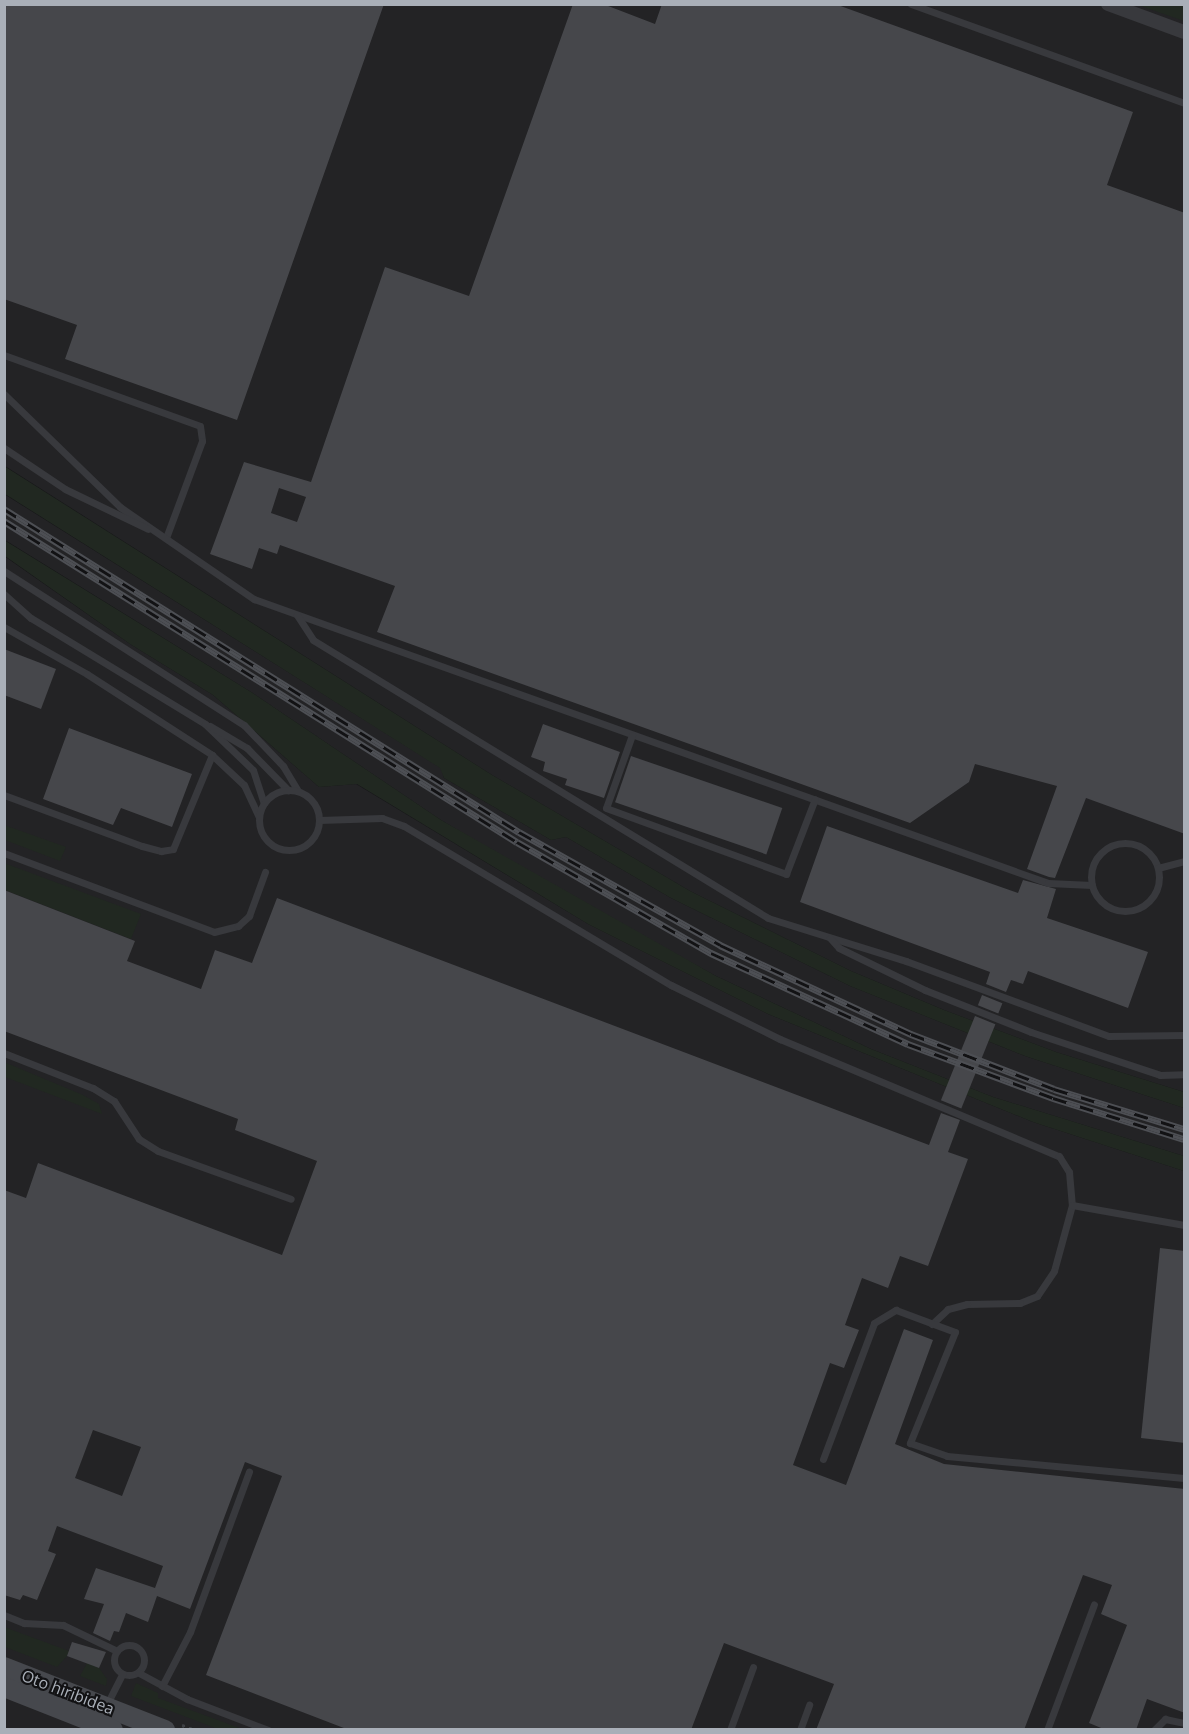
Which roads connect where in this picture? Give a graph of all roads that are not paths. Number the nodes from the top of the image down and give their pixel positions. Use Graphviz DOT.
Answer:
graph roads {
  1 [pos="911,4"];
  2 [pos="1108,4"];
  3 [pos="1185,32"];
  4 [pos="1185,103"];
  5 [pos="4,355"];
  6 [pos="4,394"];
  7 [pos="4,448"];
  8 [pos="166,538"];
  9 [pos="4,571"];
  10 [pos="4,594"];
  11 [pos="297,615"];
  12 [pos="4,627"];
  13 [pos="205,724"];
  14 [pos="632,735"];
  15 [pos="212,754"];
  16 [pos="288,790"];
  17 [pos="298,791"];
  18 [pos="4,795"];
  19 [pos="816,799"];
  20 [pos="264,802"];
  21 [pos="259,817"];
  22 [pos="319,820"];
  23 [pos="4,853"];
  24 [pos="1185,861"];
  25 [pos="1158,868"];
  26 [pos="265,872"];
  27 [pos="1092,885"];
  28 [pos="828,937"];
  29 [pos="1185,1035"];
  30 [pos="4,1053"];
  31 [pos="1185,1074"];
  32 [pos="291,1199"];
  33 [pos="1072,1205"];
  34 [pos="1185,1225"];
  35 [pos="932,1324"];
  36 [pos="823,1459"];
  37 [pos="249,1472"];
  38 [pos="1185,1478"];
  39 [pos="1094,1604"];
  40 [pos="4,1615"];
  41 [pos="117,1651"];
  42 [pos="4,1667"];
  43 [pos="753,1667"];
  44 [pos="139,1673"];
  45 [pos="122,1674"];
  46 [pos="162,1686"];
  47 [pos="4,1687"];
  48 [pos="809,1705"];
  49 [pos="106,1706"];
  50 [pos="1185,1723"];
  51 [pos="113,1730"];
  52 [pos="165,1730"];
  53 [pos="268,1730"];
  54 [pos="729,1730"];
  55 [pos="800,1730"];
  56 [pos="1047,1730"];
  57 [pos="1154,1730"];
  1 -- 4 [label="lane"];
  2 -- 3 [label="street"];
  5 -- 8 [label="lane"];
  6 -- 8 [label="lane"];
  7 -- 8 [label="lane"];
  8 -- 11 [label="lane"];
  9 -- 17 [label="lane"];
  10 -- 13 [label="lane"];
  11 -- 14 [label="lane"];
  11 -- 28 [label="lane"];
  12 -- 15 [label="lane"];
  13 -- 16 [label="lane"];
  13 -- 20 [label="lane"];
  14 -- 19 [label="lane"];
  14 -- 19 [label="lane"];
  15 -- 18 [label="lane"];
  15 -- 21 [label="lane"];
  16 -- 17 [label="lane"];
  16 -- 20 [label="lane"];
  17 -- 22 [label="lane"];
  19 -- 27 [label="lane"];
  20 -- 21 [label="lane"];
  21 -- 22 [label="lane"];
  22 -- 33 [label="lane"];
  23 -- 26 [label="lane"];
  24 -- 25 [label="lane"];
  25 -- 27 [label="lane"];
  25 -- 27 [label="lane"];
  28 -- 29 [label="lane"];
  28 -- 31 [label="lane"];
  30 -- 32 [label="lane"];
  33 -- 34 [label="lane"];
  33 -- 35 [label="lane"];
  35 -- 36 [label="lane"];
  35 -- 38 [label="lane"];
  37 -- 46 [label="lane"];
  39 -- 56 [label="lane"];
  40 -- 41 [label="lane"];
  41 -- 44 [label="lane"];
  41 -- 45 [label="lane"];
  42 -- 49 [label="street, Oto hiribidea"];
  43 -- 54 [label="lane"];
  44 -- 45 [label="lane"];
  44 -- 46 [label="lane"];
  45 -- 49 [label="lane"];
  46 -- 53 [label="lane"];
  47 -- 51 [label="street, Oto hiribidea"];
  48 -- 55 [label="lane"];
  49 -- 52 [label="street, Oto hiribidea"];
  50 -- 57 [label="lane"];
}
